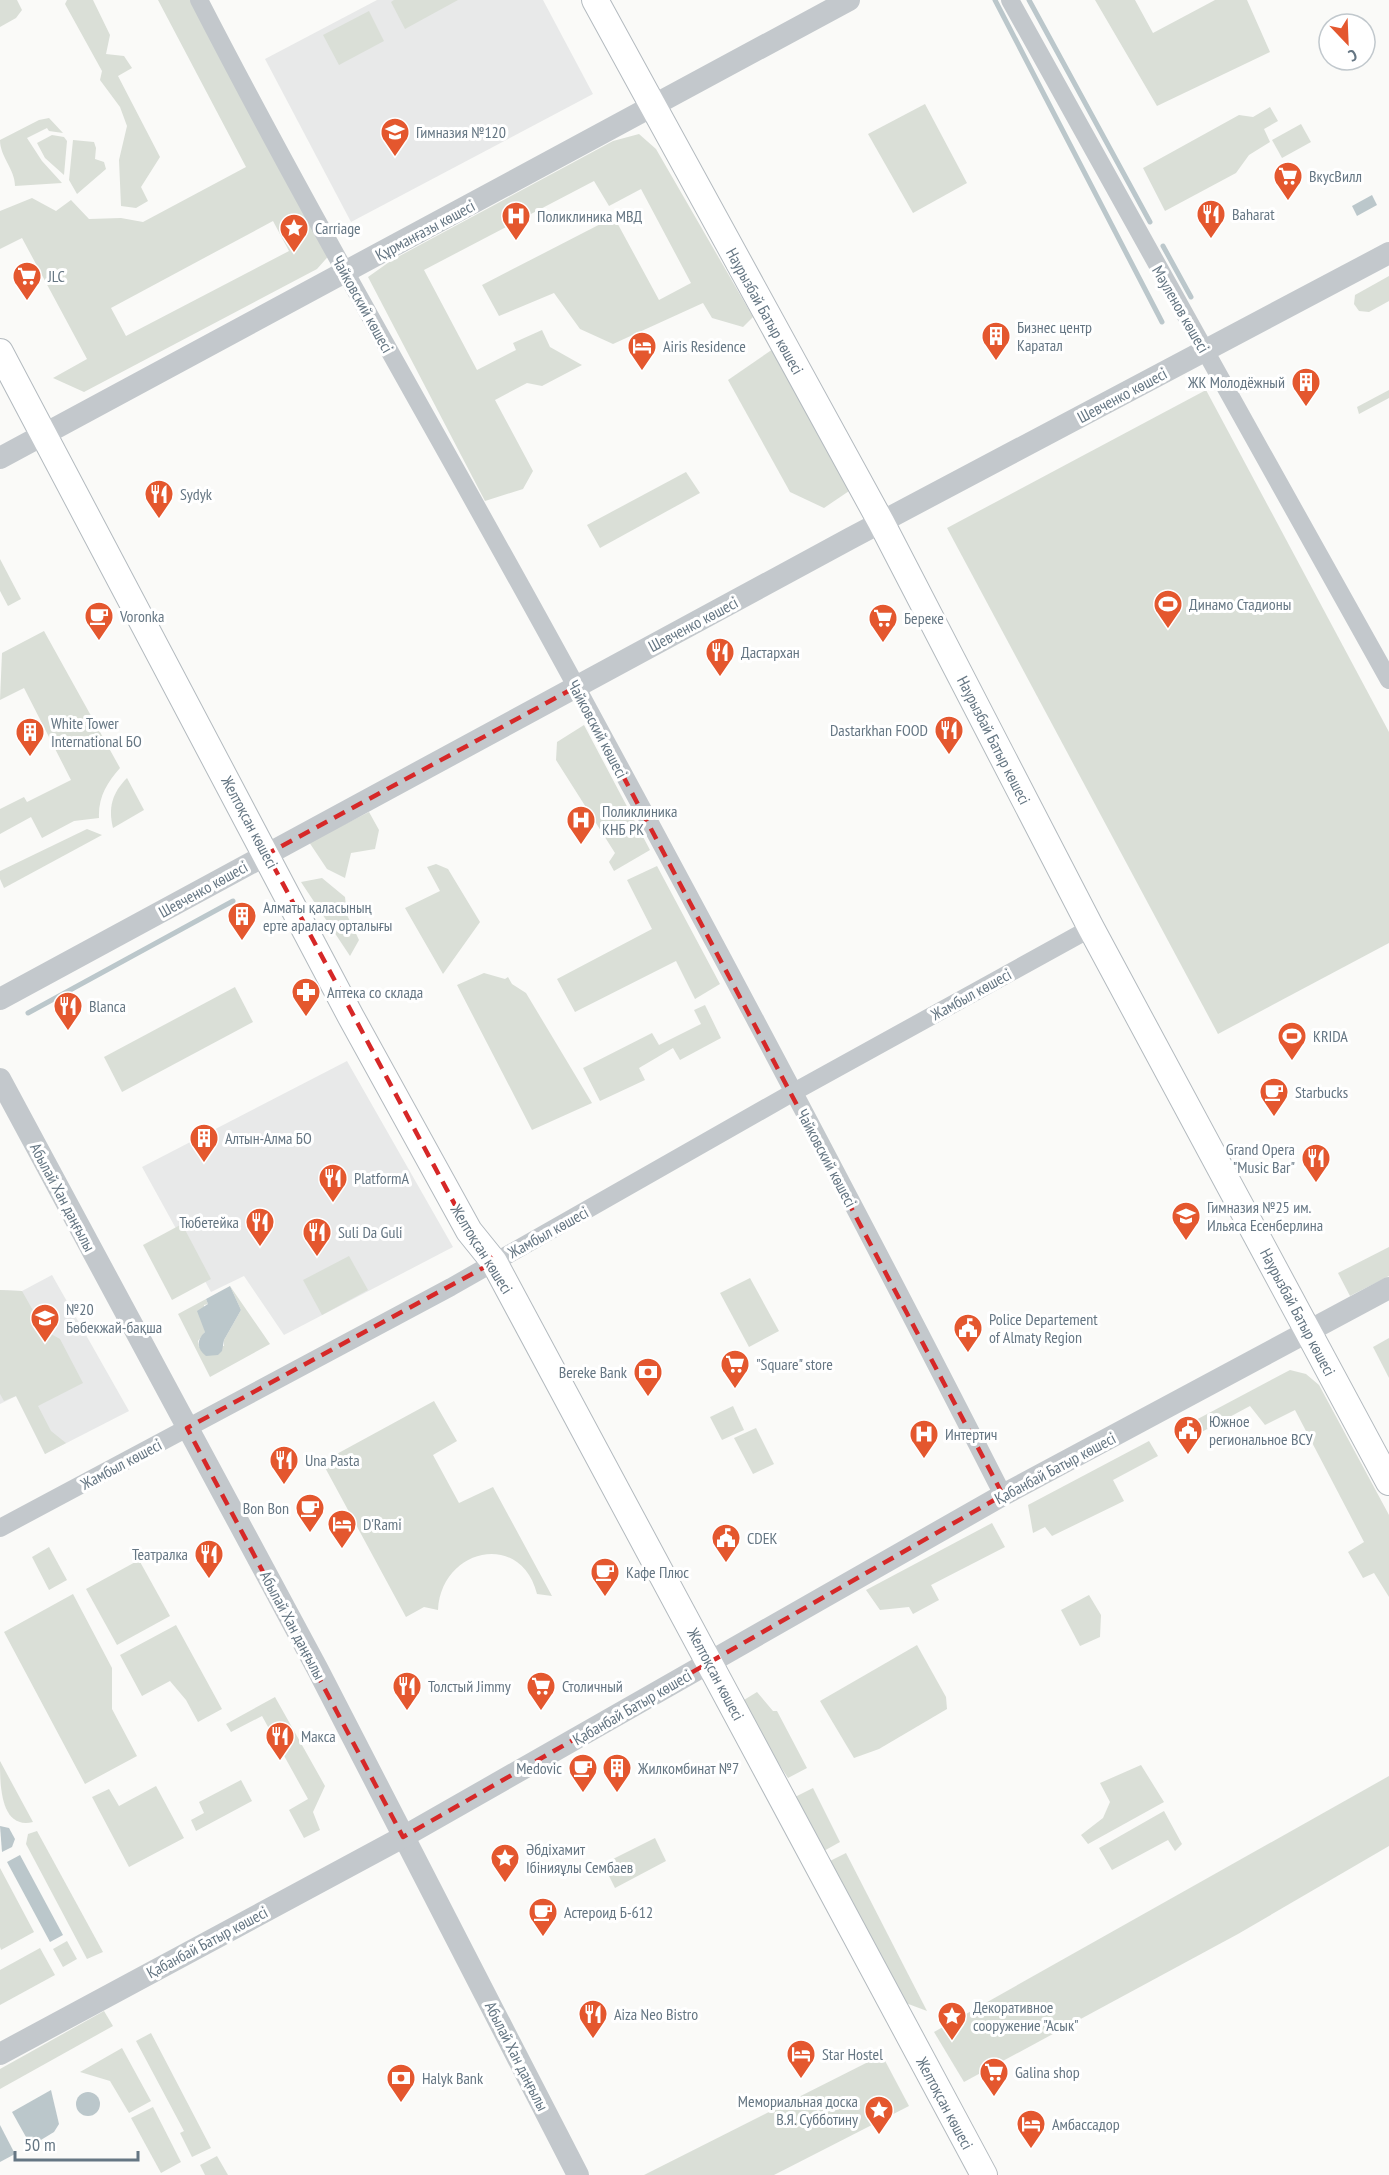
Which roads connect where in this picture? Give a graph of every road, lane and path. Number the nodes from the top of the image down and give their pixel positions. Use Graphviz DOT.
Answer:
graph roads {
  1 [pos="199,0"];
  2 [pos="595,0"];
  3 [pos="849,0"];
  4 [pos="1011,0"];
  5 [pos="652,107"];
  6 [pos="1389,253"];
  7 [pos="345,273"];
  8 [pos="1204,351"];
  9 [pos="0,352"];
  10 [pos="43,435"];
  11 [pos="0,458"];
  12 [pos="881,522"];
  13 [pos="1389,680"];
  14 [pos="576,687"];
  15 [pos="267,854"];
  16 [pos="1091,928"];
  17 [pos="0,999"];
  18 [pos="0,1079"];
  19 [pos="792,1093"];
  20 [pos="494,1262"];
  21 [pos="1389,1288"];
  22 [pos="1309,1332"];
  23 [pos="187,1428"];
  24 [pos="1389,1482"];
  25 [pos="1003,1495"];
  26 [pos="0,1528"];
  27 [pos="710,1663"];
  28 [pos="403,1837"];
  29 [pos="0,2054"];
  30 [pos="579,2175"];
  31 [pos="984,2175"];
  1 -- 7 [label="street, Чайковский көшесі"];
  2 -- 5 [label="main road, Наурызбай Батыр көшесі"];
  3 -- 5 [label="street, Құрманғазы көшесі"];
  4 -- 8 [label="street, Мәуленов көшесі"];
  5 -- 7 [label="street, Құрманғазы көшесі"];
  5 -- 12 [label="main road, Наурызбай Батыр көшесі"];
  6 -- 8 [label="street, Шевченко көшесі"];
  7 -- 10 [label="street, Құрманғазы көшесі"];
  7 -- 14 [label="street, Чайковский көшесі"];
  8 -- 12 [label="street, Шевченко көшесі"];
  8 -- 13 [label="street, Мәуленов көшесі"];
  9 -- 10 [label="main road, Желтоқсан көшесі"];
  10 -- 11 [label="street, Құрманғазы көшесі"];
  10 -- 15 [label="main road, Желтоқсан көшесі"];
  12 -- 14 [label="street, Шевченко көшесі"];
  12 -- 16 [label="main road, Наурызбай Батыр көшесі"];
  14 -- 15 [label="street, Шевченко көшесі"];
  14 -- 19 [label="street, Чайковский көшесі"];
  15 -- 17 [label="street, Шевченко көшесі"];
  15 -- 20 [label="main road, Желтоқсан көшесі"];
  16 -- 19 [label="street, Жамбыл көшесі"];
  16 -- 22 [label="main road, Наурызбай Батыр көшесі"];
  18 -- 23 [label="street, Абылай Хан даңғылы"];
  19 -- 20 [label="street, Жамбыл көшесі"];
  19 -- 25 [label="street, Чайковский көшесі"];
  20 -- 23 [label="street, Жамбыл көшесі"];
  20 -- 27 [label="main road, Желтоқсан көшесі"];
  21 -- 22 [label="street, Қабанбай Батыр көшесі"];
  22 -- 24 [label="main road, Наурызбай Батыр көшесі"];
  22 -- 25 [label="street, Қабанбай Батыр көшесі"];
  23 -- 26 [label="street, Жамбыл көшесі"];
  23 -- 28 [label="street, Абылай Хан даңғылы"];
  25 -- 27 [label="street, Қабанбай Батыр көшесі"];
  27 -- 28 [label="street, Қабанбай Батыр көшесі"];
  27 -- 31 [label="main road, Желтоқсан көшесі"];
  28 -- 29 [label="street, Қабанбай Батыр көшесі"];
  28 -- 30 [label="street, Абылай Хан даңғылы"];
}
